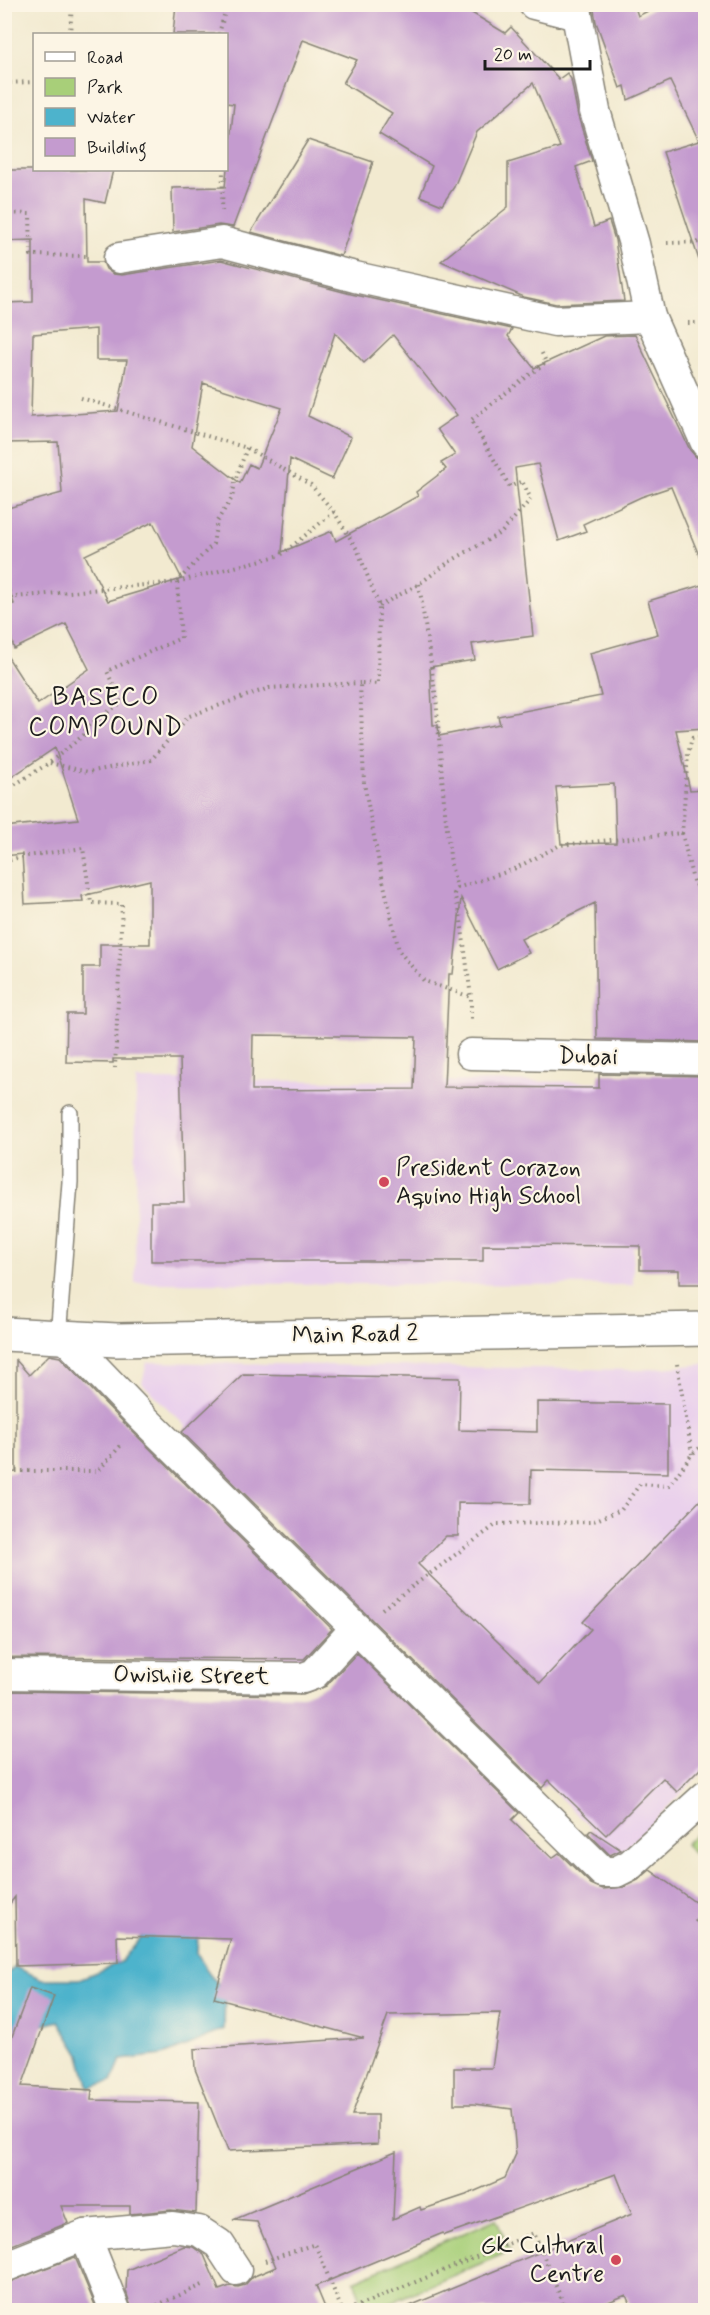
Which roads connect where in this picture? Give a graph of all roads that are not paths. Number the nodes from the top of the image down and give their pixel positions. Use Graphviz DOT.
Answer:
graph roads {
  1 [pos="534,4"];
  2 [pos="576,10"];
  3 [pos="119,258"];
  4 [pos="650,317"];
  5 [pos="705,443"];
  6 [pos="471,1054"];
  7 [pos="705,1059"];
  8 [pos="70,1113"];
  9 [pos="705,1329"];
  10 [pos="4,1334"];
  11 [pos="64,1336"];
  12 [pos="356,1628"];
  13 [pos="4,1674"];
  14 [pos="705,1796"];
  15 [pos="85,2235"];
  16 [pos="4,2267"];
  17 [pos="236,2270"];
  18 [pos="115,2310"];
  1 -- 2 [label="street"];
  2 -- 4 [label="street"];
  3 -- 4 [label="street"];
  4 -- 5 [label="street"];
  6 -- 7 [label="street, Dubai"];
  8 -- 11 [label="lane"];
  9 -- 11 [label="street, Main Road 2"];
  10 -- 11 [label="street, Main Road 2"];
  11 -- 12 [label="street"];
  12 -- 13 [label="street, Owishiie Street"];
  12 -- 14 [label="street"];
  15 -- 16 [label="street"];
  15 -- 17 [label="street"];
  15 -- 18 [label="street"];
}
